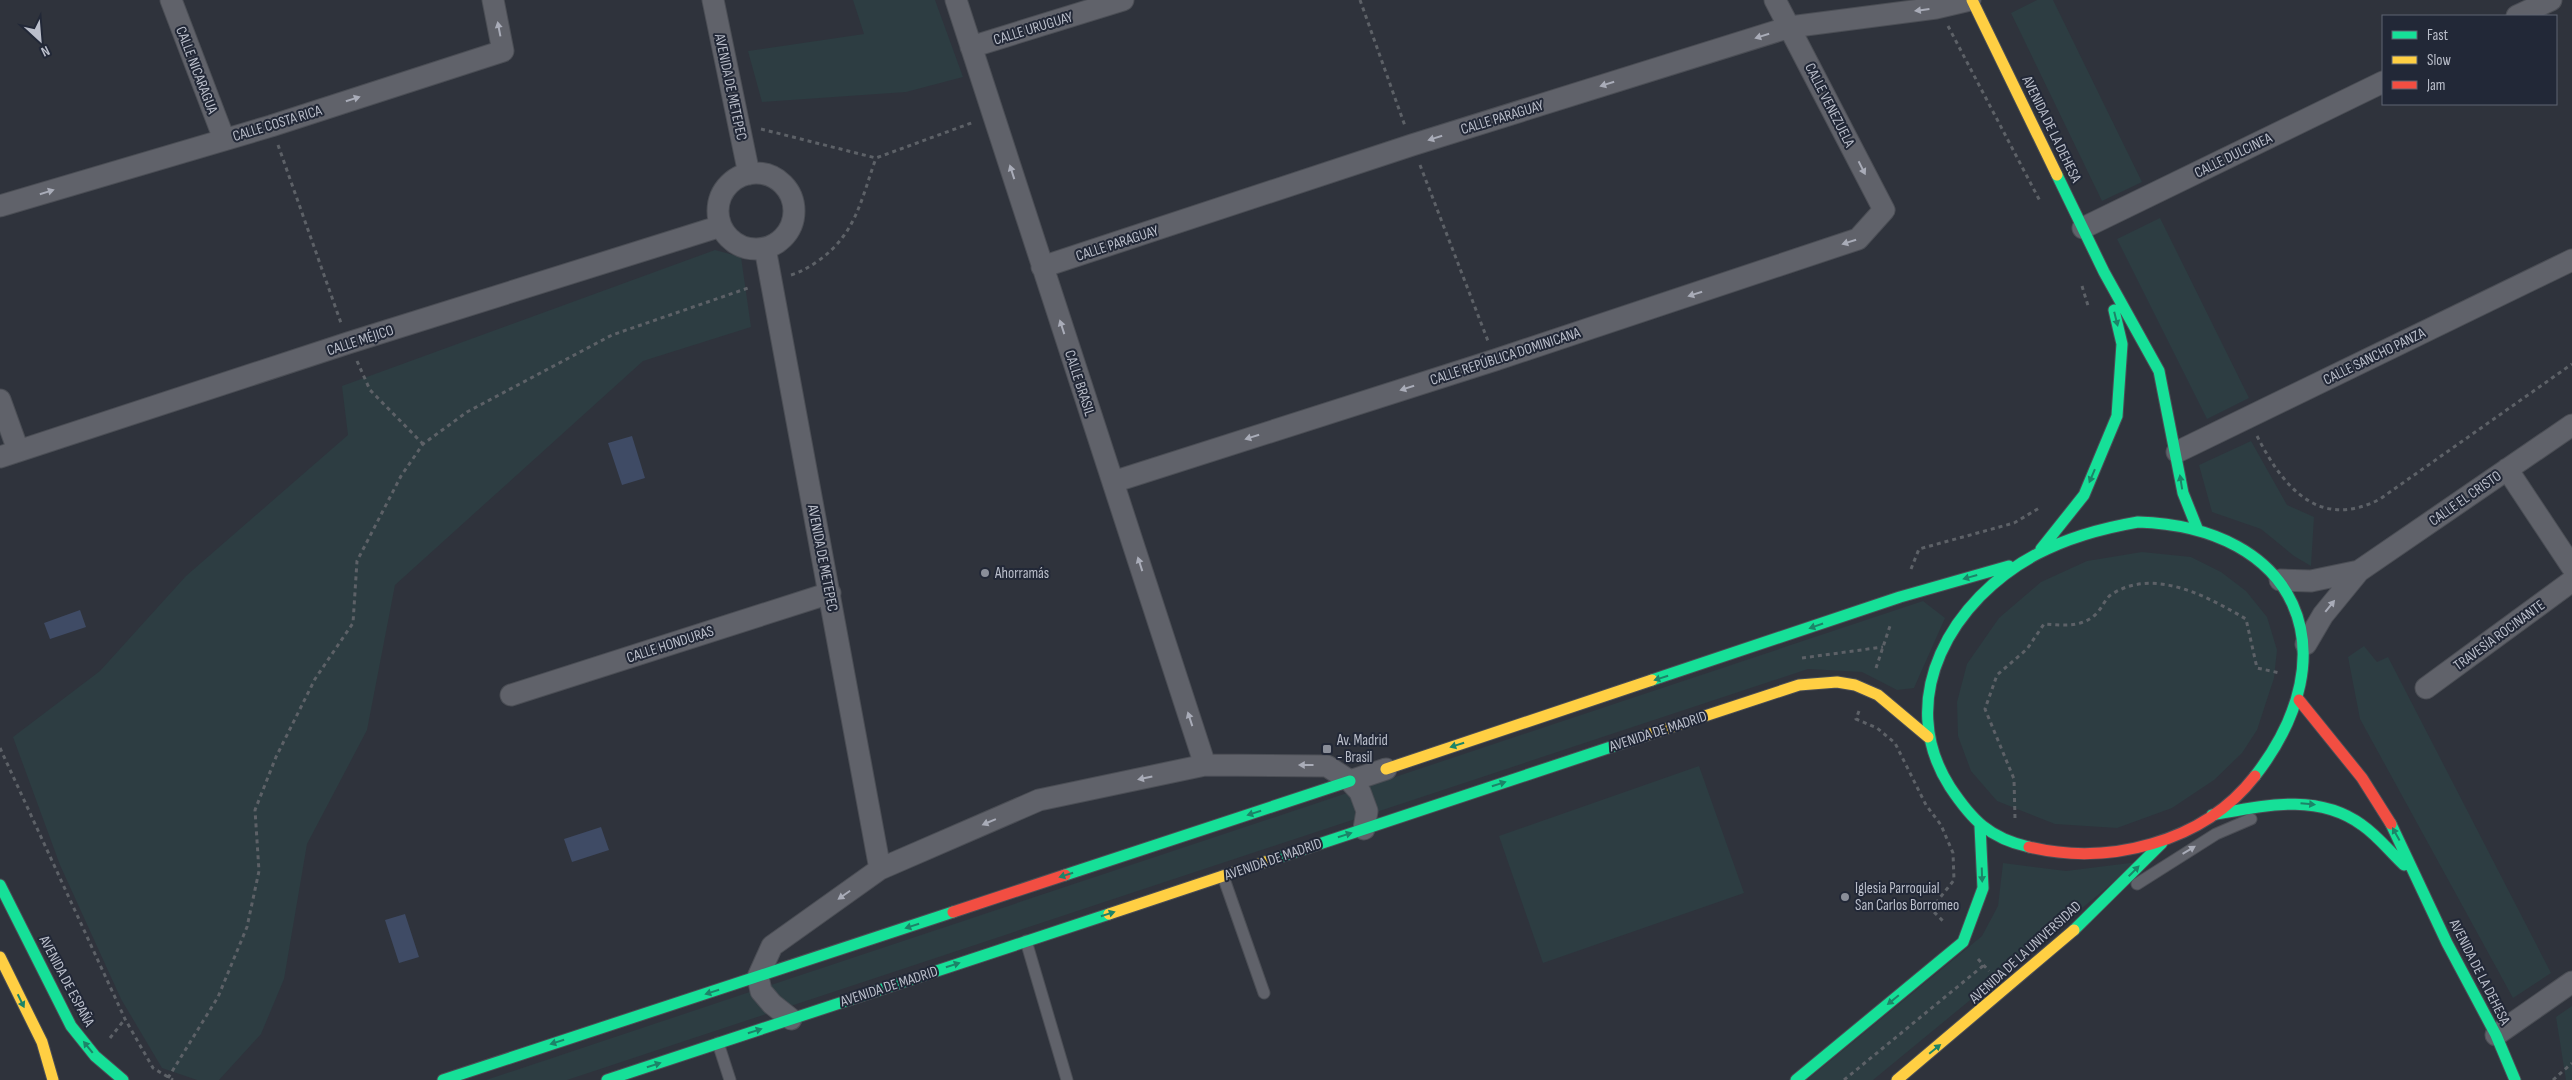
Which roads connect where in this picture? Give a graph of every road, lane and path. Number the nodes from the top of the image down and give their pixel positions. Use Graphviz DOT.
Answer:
graph roads {
  1 [pos="171,0"];
  2 [pos="493,0"];
  3 [pos="713,0"];
  4 [pos="956,0"];
  5 [pos="1123,0"];
  6 [pos="1360,0"];
  7 [pos="1775,0"];
  8 [pos="1971,0"];
  9 [pos="2551,0"];
  10 [pos="1936,8"];
  11 [pos="2519,15"];
  12 [pos="1790,27"];
  13 [pos="972,48"];
  14 [pos="2382,82"];
  15 [pos="993,114"];
  16 [pos="272,126"];
  17 [pos="741,133"];
  18 [pos="224,139"];
  19 [pos="1412,145"];
  20 [pos="876,158"];
  21 [pos="749,174"];
  22 [pos="0,206"];
  23 [pos="2043,208"];
  24 [pos="1884,210"];
  25 [pos="722,226"];
  26 [pos="2083,228"];
  27 [pos="764,248"];
  28 [pos="2572,260"];
  29 [pos="1042,267"];
  30 [pos="2104,272"];
  31 [pos="2080,278"];
  32 [pos="771,280"];
  33 [pos="2090,312"];
  34 [pos="348,343"];
  35 [pos="1496,360"];
  36 [pos="2572,364"];
  37 [pos="0,400"];
  38 [pos="2247,418"];
  39 [pos="2572,425"];
  40 [pos="423,444"];
  41 [pos="2177,452"];
  42 [pos="9,453"];
  43 [pos="2507,469"];
  44 [pos="1113,482"];
  45 [pos="2046,501"];
  46 [pos="2197,528"];
  47 [pos="2038,552"];
  48 [pos="2017,563"];
  49 [pos="2572,567"];
  50 [pos="2359,571"];
  51 [pos="2280,580"];
  52 [pos="2572,582"];
  53 [pos="830,593"];
  54 [pos="1900,598"];
  55 [pos="2306,644"];
  56 [pos="2282,666"];
  57 [pos="2303,671"];
  58 [pos="2281,674"];
  59 [pos="2280,682"];
  60 [pos="1869,688"];
  61 [pos="2426,688"];
  62 [pos="511,696"];
  63 [pos="2299,700"];
  64 [pos="1928,737"];
  65 [pos="0,748"];
  66 [pos="1205,765"];
  67 [pos="1386,769"];
  68 [pos="1350,781"];
  69 [pos="2290,802"];
  70 [pos="2208,816"];
  71 [pos="2007,820"];
  72 [pos="1980,826"];
  73 [pos="1364,829"];
  74 [pos="2166,839"];
  75 [pos="880,869"];
  76 [pos="1223,876"];
  77 [pos="2417,878"];
  78 [pos="0,885"];
  79 [pos="2064,940"];
  80 [pos="1026,941"];
  81 [pos="1964,942"];
  82 [pos="0,957"];
  83 [pos="1984,966"];
  84 [pos="758,977"];
  85 [pos="2572,982"];
  86 [pos="2006,991"];
  87 [pos="1264,993"];
  88 [pos="126,1019"];
  89 [pos="791,1019"];
  90 [pos="2496,1035"];
  91 [pos="109,1039"];
  92 [pos="718,1043"];
  93 [pos="2572,1063"];
  94 [pos="168,1078"];
  95 [pos="53,1080"];
  96 [pos="123,1080"];
  97 [pos="173,1080"];
  98 [pos="443,1080"];
  99 [pos="607,1080"];
  100 [pos="730,1080"];
  101 [pos="1067,1080"];
  102 [pos="1796,1080"];
  103 [pos="1844,1080"];
  104 [pos="1898,1080"];
  105 [pos="2515,1080"];
  106 [pos="2554,1080"];
  1 -- 18 [label="street, CALLE NICARAGUA"];
  16 -- 2 [label="street, CALLE COSTA RICA, one-way"];
  3 -- 17 [label="street, AVENIDA DE METEPEC"];
  4 -- 13 [label="street, CALLE BRASIL"];
  5 -- 13 [label="street, CALLE URUGUAY"];
  6 -- 19 [label="path"];
  7 -- 12 [label="street, CALLE VENEZUELA"];
  8 -- 10 [label="street, CALLE PARAGUAY"];
  8 -- 26 [label="street, AVENIDA DE LA DEHESA"];
  9 -- 11 [label="street"];
  10 -- 12 [label="street, CALLE PARAGUAY, one-way"];
  10 -- 23 [label="path"];
  12 -- 19 [label="street, CALLE PARAGUAY, one-way"];
  12 -- 24 [label="street, CALLE VENEZUELA, one-way"];
  13 -- 15 [label="street, CALLE BRASIL"];
  14 -- 26 [label="street, CALLE DULCINEA"];
  15 -- 20 [label="path"];
  29 -- 15 [label="street, CALLE BRASIL, one-way"];
  16 -- 18 [label="street, CALLE COSTA RICA"];
  16 -- 34 [label="path"];
  17 -- 20 [label="path"];
  17 -- 21 [label="street, AVENIDA DE METEPEC"];
  22 -- 18 [label="street, CALLE COSTA RICA, one-way"];
  19 -- 29 [label="street, CALLE PARAGUAY"];
  19 -- 35 [label="path"];
  20 -- 32 [label="path"];
  21 -- 25 [label="street"];
  21 -- 27 [label="street"];
  24 -- 35 [label="street, CALLE REPÚBLICA DOMINICANA, one-way"];
  25 -- 27 [label="street"];
  25 -- 34 [label="street, CALLE MÉJICO"];
  26 -- 30 [label="street, AVENIDA DE LA DEHESA"];
  27 -- 32 [label="street, AVENIDA DE METEPEC"];
  28 -- 38 [label="street, CALLE SANCHO PANZA"];
  44 -- 29 [label="street, CALLE BRASIL, one-way"];
  30 -- 41 [label="street, AVENIDA DE LA DEHESA"];
  30 -- 47 [label="street, AVENIDA DE LA DEHESA, one-way"];
  31 -- 33 [label="path"];
  32 -- 40 [label="path"];
  32 -- 53 [label="street, AVENIDA DE METEPEC"];
  34 -- 40 [label="path"];
  34 -- 42 [label="street, CALLE MÉJICO"];
  35 -- 44 [label="street, CALLE REPÚBLICA DOMINICANA, one-way"];
  36 -- 38 [label="path"];
  37 -- 42 [label="street"];
  38 -- 41 [label="street, CALLE SANCHO PANZA"];
  39 -- 43 [label="street, CALLE EL CRISTO"];
  40 -- 94 [label="path"];
  46 -- 41 [label="street, AVENIDA DE LA DEHESA, one-way"];
  43 -- 49 [label="street"];
  43 -- 50 [label="street, CALLE EL CRISTO"];
  66 -- 44 [label="street, CALLE BRASIL, one-way"];
  45 -- 54 [label="path"];
  46 -- 47 [label="street"];
  46 -- 51 [label="street"];
  47 -- 48 [label="street"];
  48 -- 54 [label="street, one-way"];
  48 -- 64 [label="street"];
  50 -- 51 [label="street, CALLE EL CRISTO"];
  55 -- 50 [label="street, CALLE EL CRISTO, one-way"];
  51 -- 55 [label="street"];
  52 -- 61 [label="street, TRAVESÍA ROCINANTE"];
  53 -- 62 [label="street, CALLE HONDURAS"];
  53 -- 75 [label="street, AVENIDA DE METEPEC"];
  54 -- 60 [label="path"];
  54 -- 67 [label="street, one-way"];
  55 -- 57 [label="street"];
  56 -- 58 [label="path"];
  57 -- 58 [label="path"];
  57 -- 63 [label="street"];
  58 -- 59 [label="path"];
  58 -- 71 [label="path"];
  60 -- 64 [label="street, AVENIDA DE MADRID"];
  73 -- 60 [label="street, AVENIDA DE MADRID, one-way"];
  60 -- 81 [label="path"];
  63 -- 70 [label="street"];
  77 -- 63 [label="street, AVENIDA DE LA DEHESA, one-way"];
  64 -- 72 [label="street"];
  65 -- 88 [label="path"];
  68 -- 66 [label="street, one-way"];
  66 -- 75 [label="street, one-way"];
  67 -- 68 [label="street"];
  68 -- 73 [label="street"];
  68 -- 84 [label="street, one-way"];
  69 -- 70 [label="street, AVENIDA DE LA DEHESA"];
  69 -- 77 [label="street, AVENIDA DE LA DEHESA, one-way"];
  79 -- 69 [label="lane, one-way"];
  70 -- 74 [label="street"];
  72 -- 74 [label="street"];
  72 -- 81 [label="street, one-way"];
  76 -- 73 [label="street, AVENIDA DE MADRID, one-way"];
  79 -- 74 [label="street, AVENIDA DE LA UNIVERSIDAD, one-way"];
  75 -- 84 [label="street, one-way"];
  80 -- 76 [label="street, AVENIDA DE MADRID, one-way"];
  76 -- 87 [label="lane"];
  77 -- 90 [label="street, AVENIDA DE LA DEHESA"];
  96 -- 78 [label="street, AVENIDA DE ESPAÑA, one-way"];
  79 -- 86 [label="street, AVENIDA DE LA UNIVERSIDAD"];
  89 -- 80 [label="street, AVENIDA DE MADRID, one-way"];
  80 -- 101 [label="lane"];
  81 -- 83 [label="path"];
  81 -- 102 [label="street, one-way"];
  82 -- 95 [label="street, one-way"];
  83 -- 86 [label="path"];
  83 -- 103 [label="path"];
  84 -- 89 [label="street"];
  84 -- 98 [label="street, one-way"];
  85 -- 90 [label="street"];
  104 -- 86 [label="street, AVENIDA DE LA UNIVERSIDAD, one-way"];
  88 -- 91 [label="path"];
  88 -- 94 [label="path"];
  92 -- 89 [label="street, AVENIDA DE MADRID, one-way"];
  90 -- 105 [label="street, AVENIDA DE LA DEHESA"];
  99 -- 92 [label="street, AVENIDA DE MADRID, one-way"];
  92 -- 100 [label="lane"];
  93 -- 106 [label="path"];
  94 -- 97 [label="path"];
}
